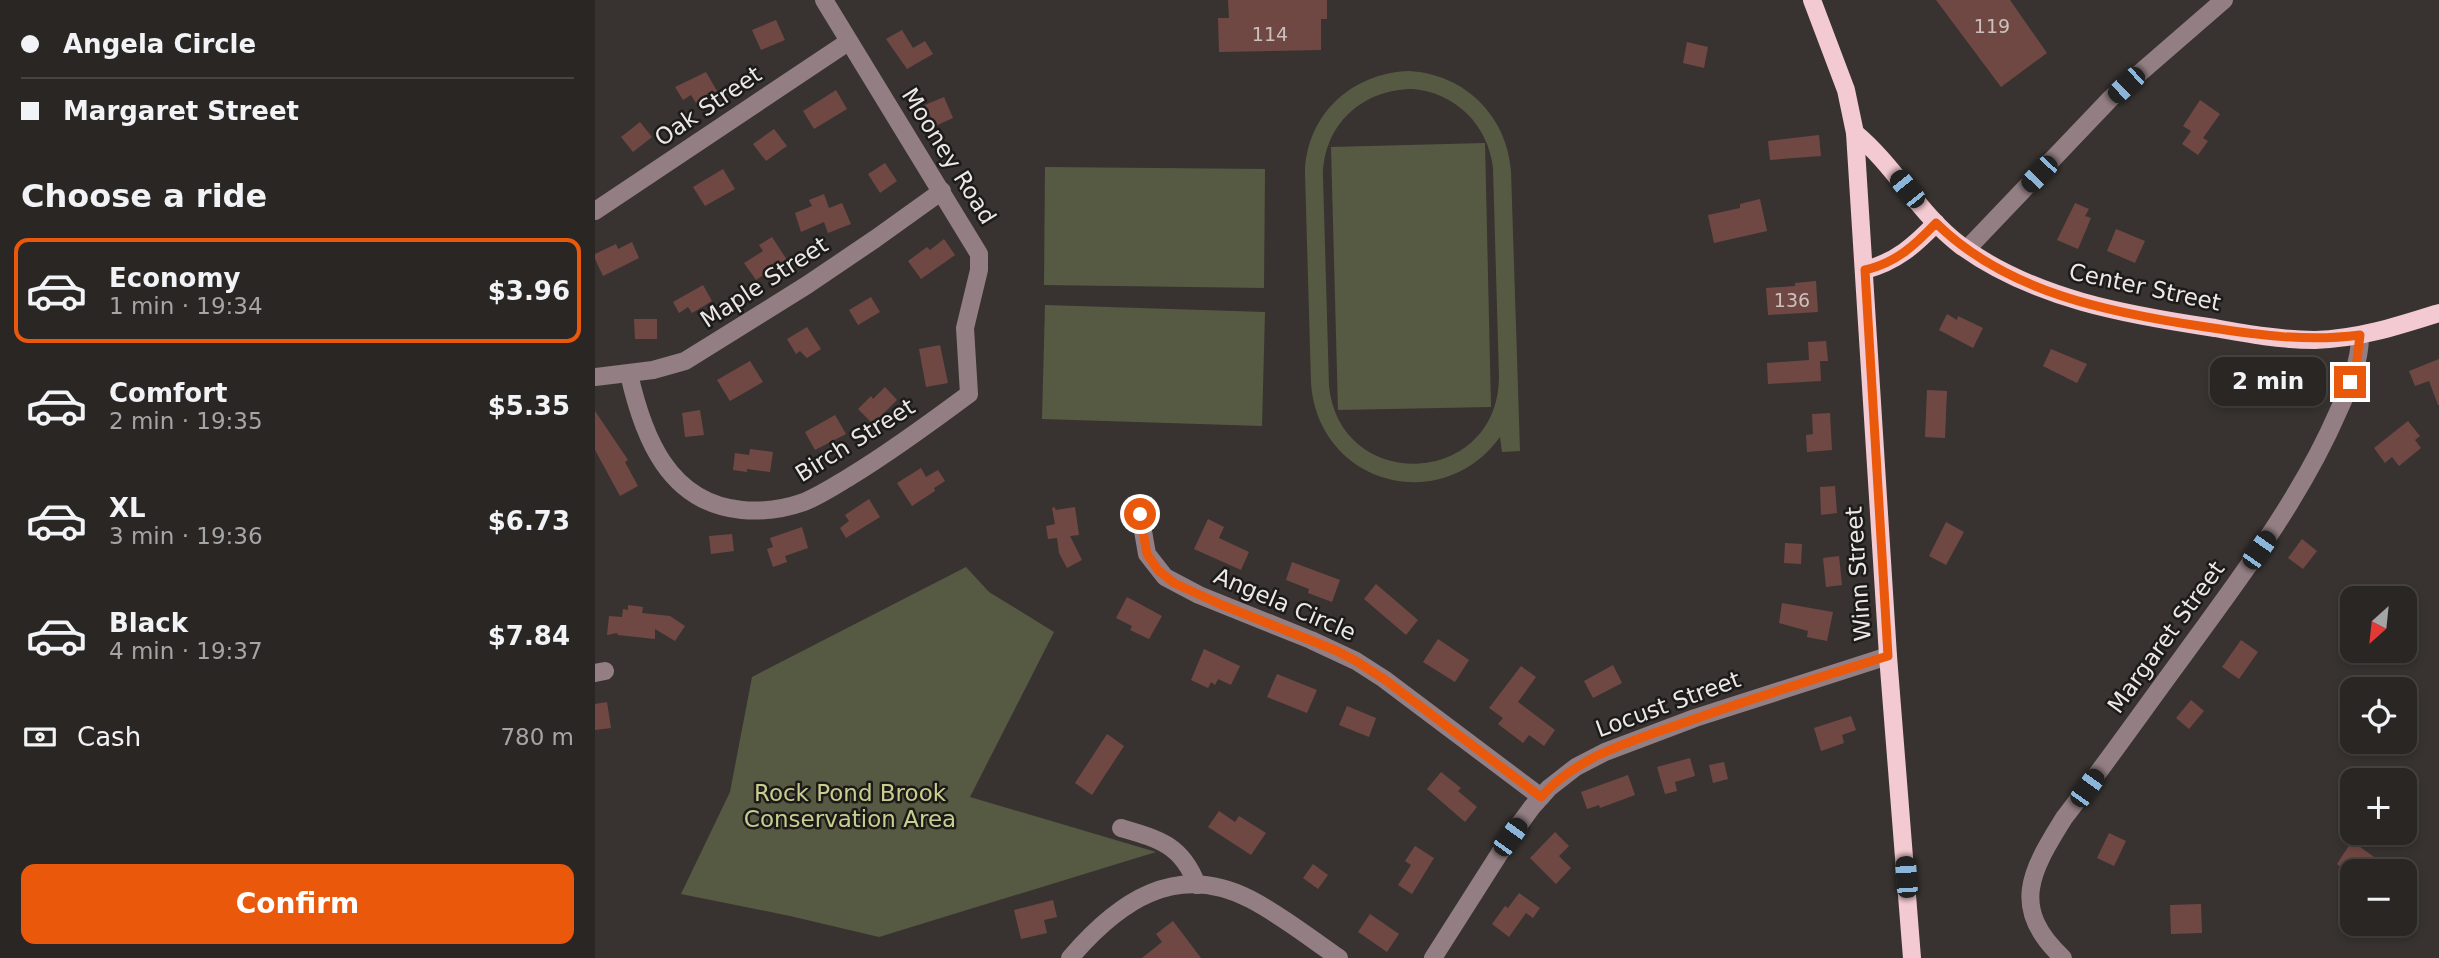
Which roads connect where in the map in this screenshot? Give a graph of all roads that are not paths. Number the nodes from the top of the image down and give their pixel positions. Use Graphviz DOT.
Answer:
graph roads {
  1 [pos="824,0"];
  2 [pos="1812,0"];
  3 [pos="2224,0"];
  4 [pos="848,42"];
  5 [pos="1856,133"];
  6 [pos="942,191"];
  7 [pos="595,211"];
  8 [pos="1936,223"];
  9 [pos="1967,250"];
  10 [pos="1865,270"];
  11 [pos="2439,313"];
  12 [pos="2360,335"];
  13 [pos="629,373"];
  14 [pos="595,377"];
  15 [pos="969,394"];
  16 [pos="1140,514"];
  17 [pos="1888,656"];
  18 [pos="1541,797"];
  19 [pos="1121,828"];
  20 [pos="1197,885"];
  21 [pos="1069,958"];
  22 [pos="1339,958"];
  23 [pos="1433,958"];
  24 [pos="1912,958"];
  25 [pos="2063,958"];
  1 -- 4 [label="street, Mooney Road"];
  2 -- 5 [label="main road, Winn Street"];
  3 -- 9 [label="street"];
  4 -- 6 [label="street, Mooney Road"];
  4 -- 7 [label="street, Oak Street"];
  5 -- 8 [label="main road, Center Street"];
  5 -- 10 [label="main road, Winn Street"];
  6 -- 13 [label="street, Maple Street"];
  6 -- 15 [label="street, Mooney Road"];
  8 -- 9 [label="main road, Center Street"];
  8 -- 10 [label="main road"];
  9 -- 12 [label="main road, Center Street"];
  10 -- 17 [label="main road, Winn Street"];
  11 -- 12 [label="main road, Center Street"];
  12 -- 25 [label="street, Margaret Street"];
  13 -- 14 [label="street, Maple Street"];
  13 -- 15 [label="street, Birch Street"];
  16 -- 18 [label="street, Angela Circle"];
  17 -- 18 [label="street, Locust Street"];
  17 -- 24 [label="main road, Winn Street"];
  18 -- 23 [label="street, Locust Street"];
  19 -- 20 [label="street"];
  20 -- 21 [label="street"];
  20 -- 22 [label="street"];
}
